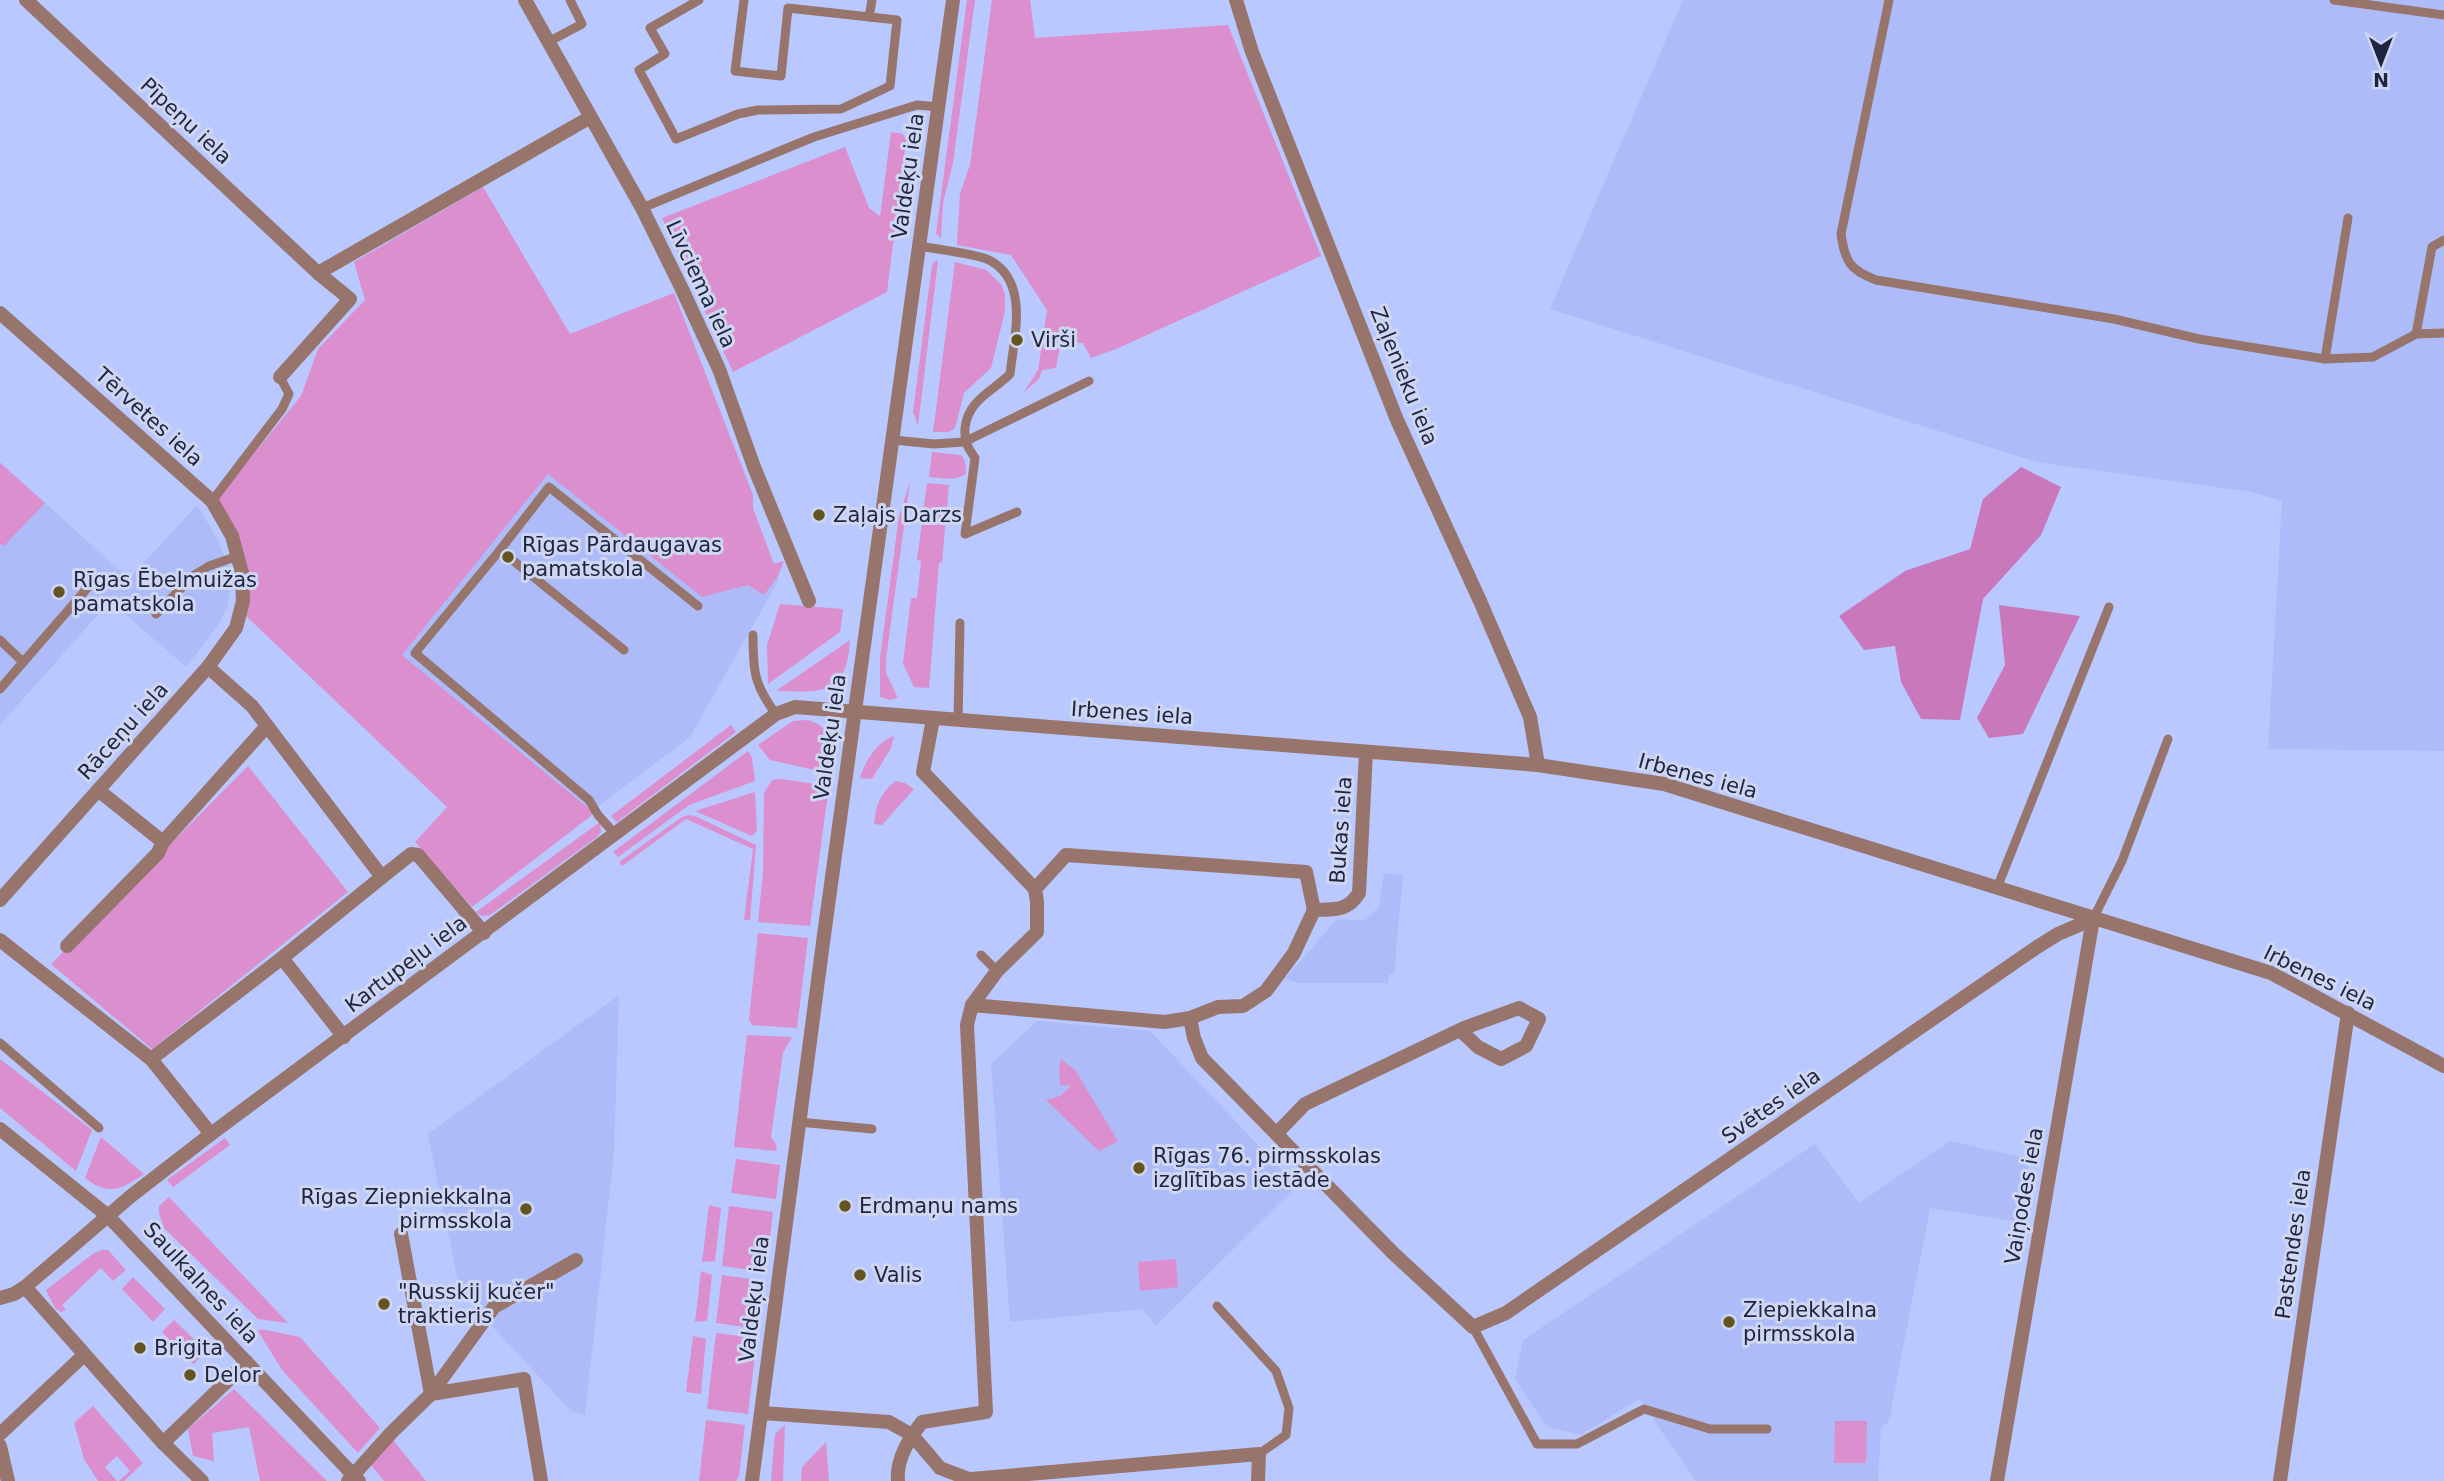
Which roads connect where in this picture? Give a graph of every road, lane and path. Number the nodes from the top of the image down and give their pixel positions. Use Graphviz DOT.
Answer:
graph roads {
  1 [pos="26,0"];
  2 [pos="525,0"];
  3 [pos="570,0"];
  4 [pos="699,0"];
  5 [pos="744,0"];
  6 [pos="872,0"];
  7 [pos="953,0"];
  8 [pos="1236,0"];
  9 [pos="1889,0"];
  10 [pos="2334,0"];
  11 [pos="2444,15"];
  12 [pos="869,17"];
  13 [pos="548,42"];
  14 [pos="939,107"];
  15 [pos="589,118"];
  16 [pos="642,208"];
  17 [pos="2348,218"];
  18 [pos="2444,240"];
  19 [pos="920,246"];
  20 [pos="318,273"];
  21 [pos="0,313"];
  22 [pos="2444,333"];
  23 [pos="2416,334"];
  24 [pos="2325,359"];
  25 [pos="280,377"];
  26 [pos="1089,381"];
  27 [pos="893,440"];
  28 [pos="964,442"];
  29 [pos="212,501"];
  30 [pos="1017,512"];
  31 [pos="499,550"];
  32 [pos="238,556"];
  33 [pos="242,573"];
  34 [pos="90,585"];
  35 [pos="809,601"];
  36 [pos="698,606"];
  37 [pos="2109,607"];
  38 [pos="156,614"];
  39 [pos="960,624"];
  40 [pos="753,635"];
  41 [pos="0,640"];
  42 [pos="624,650"];
  43 [pos="23,662"];
  44 [pos="208,667"];
  45 [pos="0,689"];
  46 [pos="855,712"];
  47 [pos="776,714"];
  48 [pos="933,719"];
  49 [pos="958,721"];
  50 [pos="267,726"];
  51 [pos="2168,739"];
  52 [pos="1366,752"];
  53 [pos="1538,765"];
  54 [pos="99,790"];
  55 [pos="615,834"];
  56 [pos="163,842"];
  57 [pos="382,877"];
  58 [pos="1997,888"];
  59 [pos="1035,889"];
  60 [pos="0,900"];
  61 [pos="1314,911"];
  62 [pos="2093,919"];
  63 [pos="484,933"];
  64 [pos="0,940"];
  65 [pos="67,946"];
  66 [pos="981,955"];
  67 [pos="282,958"];
  68 [pos="997,971"];
  69 [pos="972,1005"];
  70 [pos="2348,1013"];
  71 [pos="1190,1018"];
  72 [pos="1460,1030"];
  73 [pos="344,1037"];
  74 [pos="0,1043"];
  75 [pos="151,1059"];
  76 [pos="2444,1066"];
  77 [pos="799,1122"];
  78 [pos="99,1128"];
  79 [pos="0,1129"];
  80 [pos="872,1129"];
  81 [pos="1277,1133"];
  82 [pos="211,1134"];
  83 [pos="108,1216"];
  84 [pos="401,1234"];
  85 [pos="576,1260"];
  86 [pos="25,1287"];
  87 [pos="0,1298"];
  88 [pos="1217,1306"];
  89 [pos="1473,1328"];
  90 [pos="84,1355"];
  91 [pos="247,1362"];
  92 [pos="431,1394"];
  93 [pos="761,1413"];
  94 [pos="1767,1429"];
  95 [pos="0,1434"];
  96 [pos="912,1435"];
  97 [pos="163,1443"];
  98 [pos="0,1446"];
  99 [pos="1259,1454"];
  100 [pos="353,1479"];
  101 [pos="973,1480"];
  102 [pos="8,1481"];
  103 [pos="202,1481"];
  104 [pos="541,1481"];
  105 [pos="752,1481"];
  106 [pos="898,1481"];
  107 [pos="1258,1481"];
  108 [pos="1997,1481"];
  109 [pos="2280,1481"];
  1 -- 20 [label="street, Pīpeņu iela"];
  2 -- 13 [label="street, Līvciema iela"];
  3 -- 13 [label="lane"];
  4 -- 12 [label="lane"];
  5 -- 12 [label="lane"];
  6 -- 12 [label="lane"];
  7 -- 14 [label="street, Valdeķu iela"];
  8 -- 53 [label="street, Zaļenieku iela"];
  9 -- 24 [label="lane"];
  10 -- 11 [label="lane"];
  13 -- 15 [label="street, Līvciema iela"];
  14 -- 16 [label="lane"];
  14 -- 19 [label="street, Valdeķu iela"];
  15 -- 16 [label="street, Līvciema iela"];
  15 -- 20 [label="street"];
  16 -- 35 [label="street, Līvciema iela"];
  17 -- 24 [label="lane"];
  18 -- 23 [label="lane"];
  19 -- 27 [label="street, Valdeķu iela"];
  19 -- 28 [label="lane"];
  20 -- 25 [label="street, Pīpeņu iela"];
  21 -- 29 [label="street, Tērvetes iela"];
  22 -- 23 [label="lane"];
  23 -- 24 [label="lane"];
  25 -- 29 [label="lane"];
  26 -- 28 [label="lane"];
  27 -- 28 [label="lane"];
  27 -- 46 [label="street, Valdeķu iela"];
  28 -- 30 [label="lane"];
  29 -- 32 [label="street, Tērvetes iela"];
  31 -- 36 [label="lane"];
  31 -- 42 [label="lane"];
  31 -- 55 [label="lane"];
  32 -- 33 [label="street, Tērvetes iela"];
  32 -- 38 [label="lane"];
  33 -- 44 [label="street, Rāceņu iela"];
  34 -- 43 [label="lane"];
  37 -- 58 [label="lane"];
  39 -- 49 [label="lane"];
  40 -- 47 [label="lane"];
  41 -- 43 [label="lane"];
  43 -- 45 [label="lane"];
  44 -- 50 [label="street"];
  44 -- 54 [label="street, Rāceņu iela"];
  46 -- 47 [label="street, Kartupeļu iela"];
  46 -- 48 [label="street, Irbenes iela"];
  46 -- 77 [label="street, Valdeķu iela"];
  47 -- 55 [label="street, Kartupeļu iela"];
  48 -- 49 [label="street, Irbenes iela"];
  48 -- 59 [label="street"];
  49 -- 52 [label="street, Irbenes iela"];
  50 -- 56 [label="street"];
  50 -- 57 [label="street"];
  51 -- 62 [label="lane"];
  52 -- 53 [label="street, Irbenes iela"];
  52 -- 61 [label="street, Bukas iela"];
  53 -- 58 [label="street, Irbenes iela"];
  54 -- 56 [label="street"];
  54 -- 60 [label="street, Rāceņu iela"];
  55 -- 63 [label="street, Kartupeļu iela"];
  56 -- 65 [label="street"];
  57 -- 63 [label="street"];
  57 -- 67 [label="street"];
  58 -- 62 [label="street, Irbenes iela"];
  59 -- 61 [label="street"];
  59 -- 68 [label="street"];
  61 -- 71 [label="street, Bukas iela"];
  62 -- 70 [label="street, Irbenes iela"];
  62 -- 89 [label="street, Svētes iela"];
  62 -- 108 [label="street, Vaiņodes iela"];
  63 -- 73 [label="street, Kartupeļu iela"];
  64 -- 75 [label="street"];
  66 -- 68 [label="lane"];
  67 -- 73 [label="street"];
  67 -- 75 [label="street"];
  68 -- 69 [label="street"];
  69 -- 71 [label="street, Bukas iela"];
  69 -- 96 [label="street"];
  70 -- 76 [label="street, Irbenes iela"];
  70 -- 109 [label="street, Pastendes iela"];
  71 -- 81 [label="street"];
  72 -- 72 [label="street"];
  72 -- 81 [label="street"];
  73 -- 82 [label="street, Kartupeļu iela"];
  74 -- 78 [label="lane"];
  75 -- 82 [label="street"];
  77 -- 80 [label="lane"];
  77 -- 93 [label="street, Valdeķu iela"];
  79 -- 83 [label="street, Saulkalnes iela"];
  81 -- 89 [label="street"];
  82 -- 83 [label="street, Kartupeļu iela"];
  83 -- 86 [label="street, Kartupeļu iela"];
  83 -- 91 [label="street, Saulkalnes iela"];
  84 -- 92 [label="street"];
  85 -- 92 [label="street"];
  86 -- 87 [label="street, Kartupeļu iela"];
  86 -- 90 [label="street"];
  88 -- 99 [label="lane"];
  89 -- 94 [label="lane"];
  90 -- 95 [label="street"];
  90 -- 97 [label="street"];
  91 -- 97 [label="street"];
  91 -- 100 [label="street, Saulkalnes iela"];
  92 -- 100 [label="street"];
  92 -- 104 [label="street"];
  93 -- 96 [label="street"];
  93 -- 105 [label="street, Valdeķu iela"];
  96 -- 101 [label="street"];
  96 -- 106 [label="street"];
  97 -- 103 [label="street"];
  98 -- 102 [label="street"];
  99 -- 101 [label="street"];
  99 -- 107 [label="street"];
}
